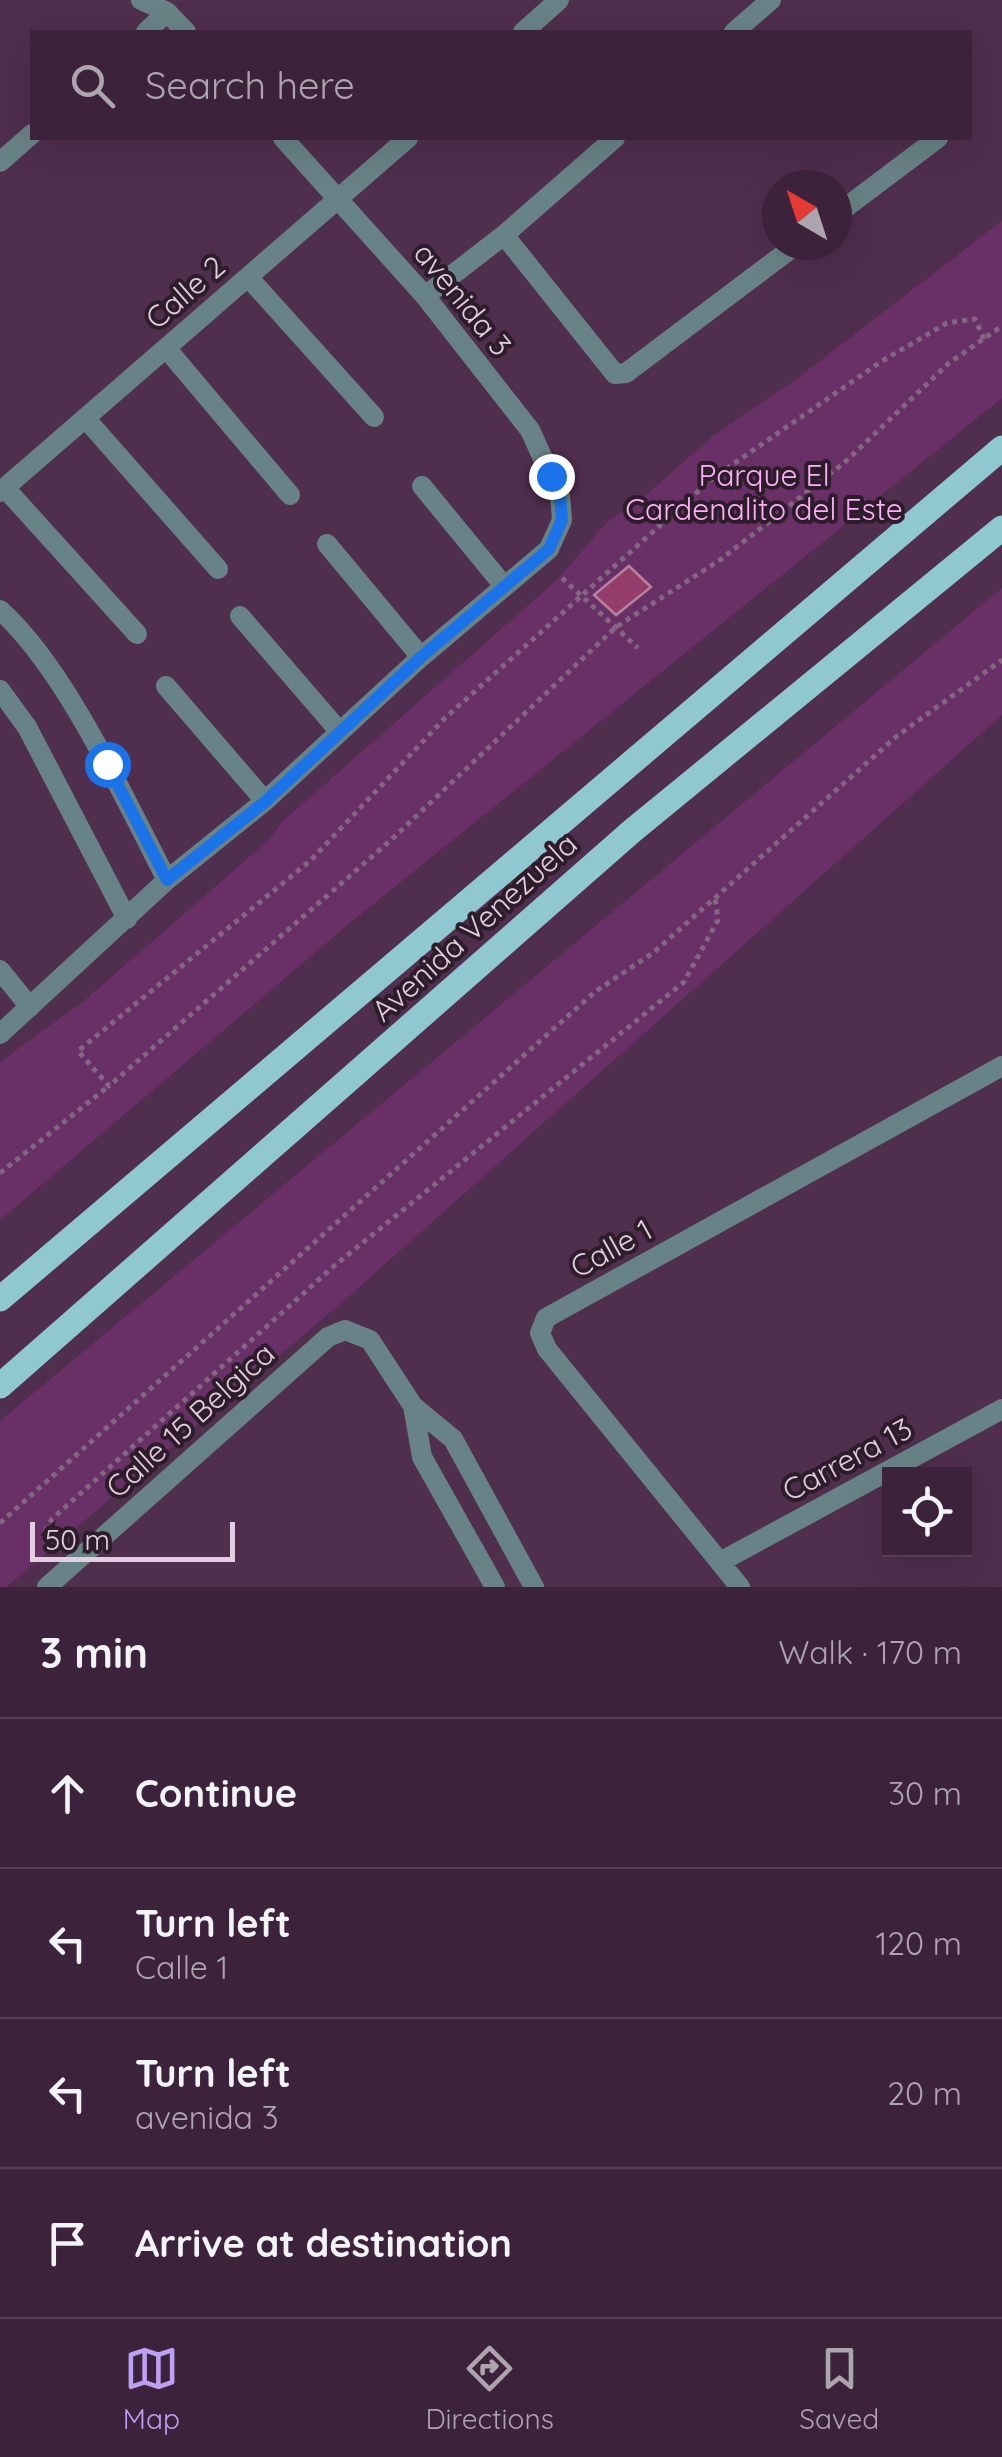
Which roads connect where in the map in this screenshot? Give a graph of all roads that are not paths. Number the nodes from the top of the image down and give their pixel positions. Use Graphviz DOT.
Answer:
graph roads {
  1 [pos="141,0"];
  2 [pos="559,0"];
  3 [pos="771,0"];
  4 [pos="167,12"];
  5 [pos="148,30"];
  6 [pos="184,30"];
  7 [pos="525,30"];
  8 [pos="736,30"];
  9 [pos="30,136"];
  10 [pos="284,140"];
  11 [pos="406,140"];
  12 [pos="613,140"];
  13 [pos="935,140"];
  14 [pos="0,162"];
  15 [pos="338,197"];
  16 [pos="852,203"];
  17 [pos="504,236"];
  18 [pos="776,260"];
  19 [pos="248,277"];
  20 [pos="424,296"];
  21 [pos="166,348"];
  22 [pos="374,416"];
  23 [pos="86,419"];
  24 [pos="1002,448"];
  25 [pos="422,486"];
  26 [pos="2,490"];
  27 [pos="290,495"];
  28 [pos="1002,528"];
  29 [pos="327,544"];
  30 [pos="218,569"];
  31 [pos="504,586"];
  32 [pos="0,610"];
  33 [pos="240,616"];
  34 [pos="137,634"];
  35 [pos="421,657"];
  36 [pos="166,686"];
  37 [pos="0,690"];
  38 [pos="340,732"];
  39 [pos="266,801"];
  40 [pos="167,880"];
  41 [pos="126,920"];
  42 [pos="0,970"];
  43 [pos="30,1007"];
  44 [pos="0,1034"];
  45 [pos="1002,1066"];
  46 [pos="0,1300"];
  47 [pos="0,1386"];
  48 [pos="413,1406"];
  49 [pos="1002,1409"];
  50 [pos="720,1562"];
  51 [pos="72,1578"];
  52 [pos="47,1587"];
  53 [pos="495,1587"];
  54 [pos="534,1587"];
  55 [pos="740,1587"];
  1 -- 4 [label="street"];
  2 -- 7 [label="street"];
  3 -- 8 [label="street"];
  4 -- 5 [label="street"];
  4 -- 6 [label="street"];
  9 -- 14 [label="street"];
  10 -- 15 [label="street, avenida 3"];
  11 -- 15 [label="street, Calle 2"];
  12 -- 17 [label="street"];
  13 -- 16 [label="street"];
  15 -- 19 [label="street, Calle 2"];
  15 -- 20 [label="street, avenida 3"];
  17 -- 18 [label="street"];
  17 -- 20 [label="street"];
  19 -- 21 [label="street, Calle 2"];
  19 -- 22 [label="street"];
  20 -- 31 [label="street, avenida 3"];
  21 -- 23 [label="street, Calle 2"];
  21 -- 27 [label="street"];
  23 -- 26 [label="street, Calle 2"];
  23 -- 30 [label="street"];
  24 -- 46 [label="main road, Avenida Venezuela"];
  25 -- 31 [label="street"];
  26 -- 34 [label="street"];
  28 -- 47 [label="main road, Avenida Venezuela"];
  29 -- 35 [label="street"];
  31 -- 35 [label="street"];
  32 -- 40 [label="street"];
  33 -- 38 [label="street"];
  35 -- 38 [label="street"];
  36 -- 39 [label="street"];
  37 -- 41 [label="street"];
  38 -- 39 [label="street"];
  39 -- 40 [label="street"];
  40 -- 41 [label="street"];
  41 -- 43 [label="street"];
  42 -- 43 [label="street"];
  43 -- 44 [label="street"];
  45 -- 50 [label="street, Calle 1"];
  48 -- 51 [label="street, Calle 15 Belgica"];
  48 -- 53 [label="street"];
  48 -- 54 [label="street"];
  49 -- 50 [label="street, Carrera 13"];
  50 -- 55 [label="street, Calle 1"];
  51 -- 52 [label="street, Calle 15 Belgica"];
}
